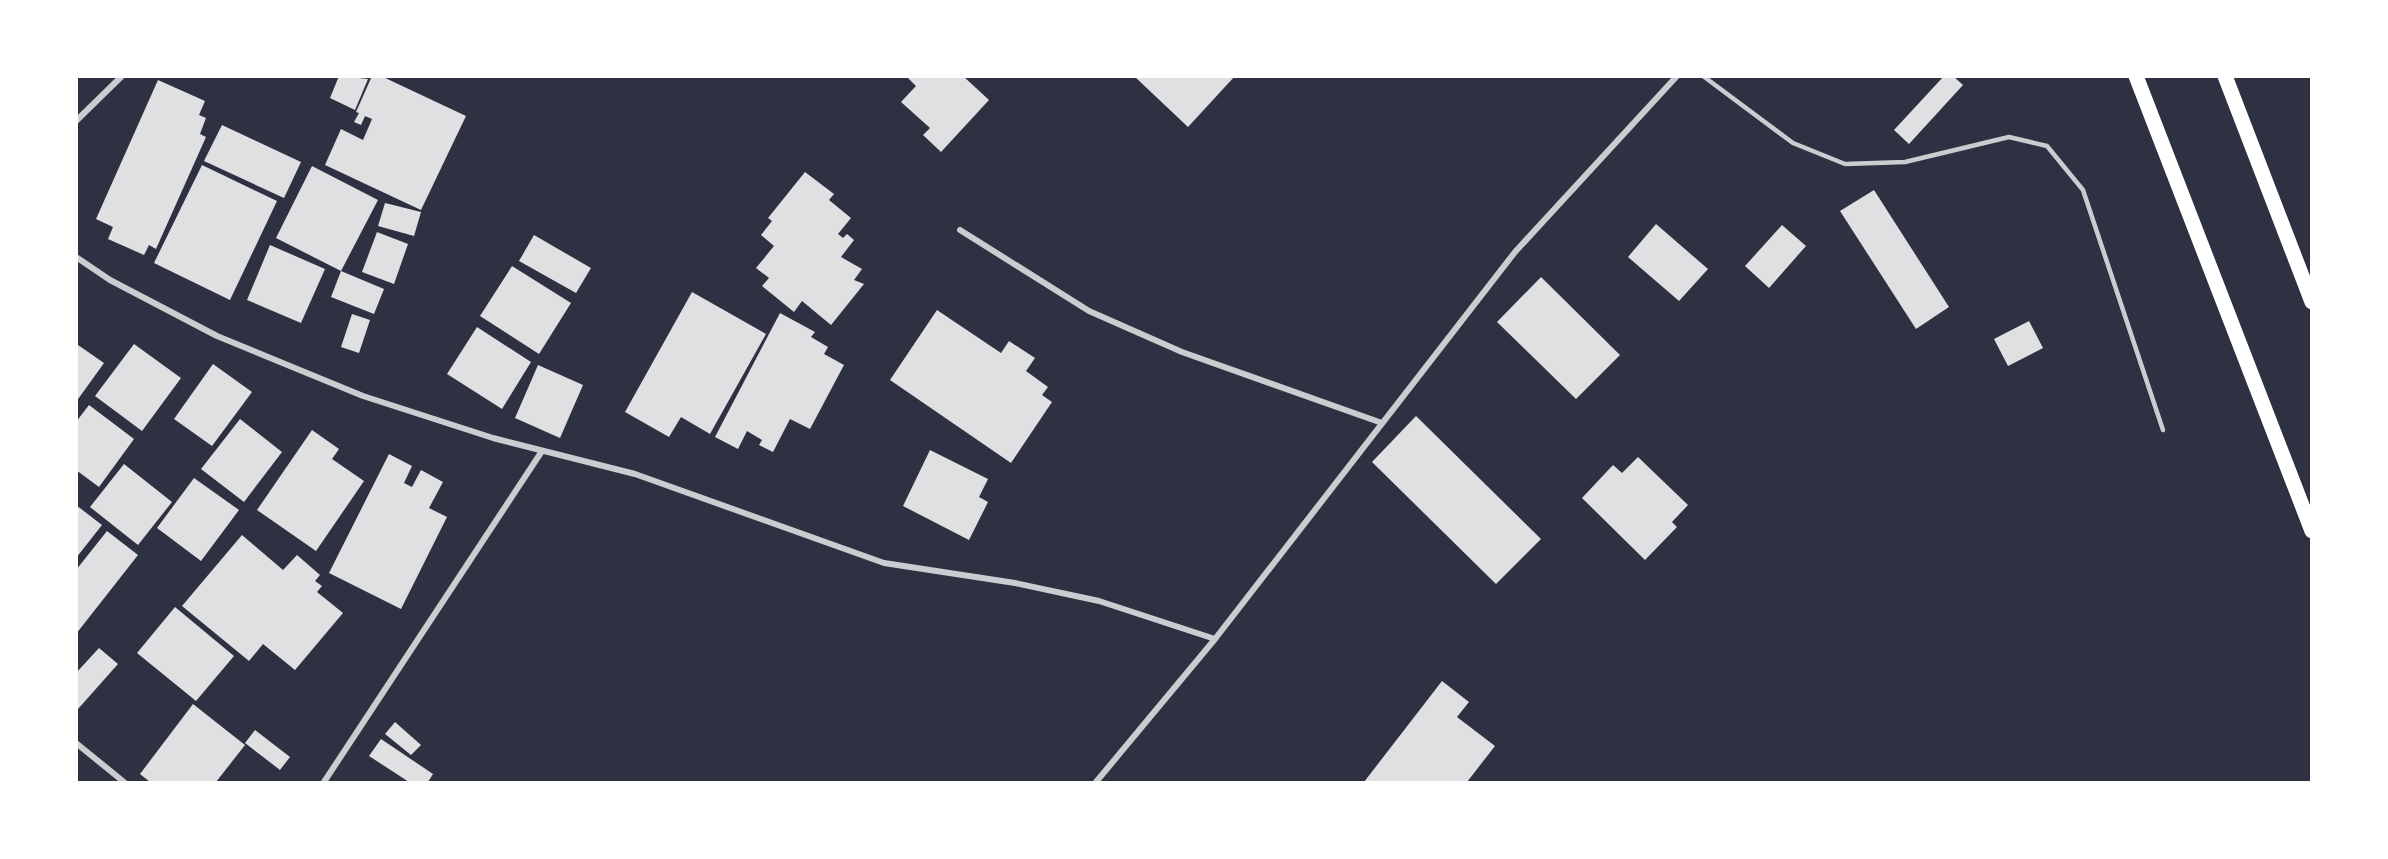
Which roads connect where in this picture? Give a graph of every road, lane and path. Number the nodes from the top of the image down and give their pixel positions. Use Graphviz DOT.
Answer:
graph roads {
  1 [pos="122,76"];
  2 [pos="1677,76"];
  3 [pos="1703,76"];
  4 [pos="2136,76"];
  5 [pos="2225,76"];
  6 [pos="76,121"];
  7 [pos="960,231"];
  8 [pos="76,257"];
  9 [pos="2312,302"];
  10 [pos="1382,423"];
  11 [pos="2163,430"];
  12 [pos="542,451"];
  13 [pos="2312,531"];
  14 [pos="1215,639"];
  15 [pos="76,743"];
  16 [pos="124,783"];
  17 [pos="324,783"];
  18 [pos="1096,783"];
  1 -- 6 [label="street"];
  2 -- 10 [label="street"];
  3 -- 11 [label="lane"];
  4 -- 13 [label="main road"];
  5 -- 9 [label="main road"];
  7 -- 10 [label="street"];
  8 -- 12 [label="street"];
  10 -- 14 [label="street"];
  12 -- 14 [label="street"];
  12 -- 17 [label="street"];
  14 -- 18 [label="street"];
  15 -- 16 [label="street"];
}
